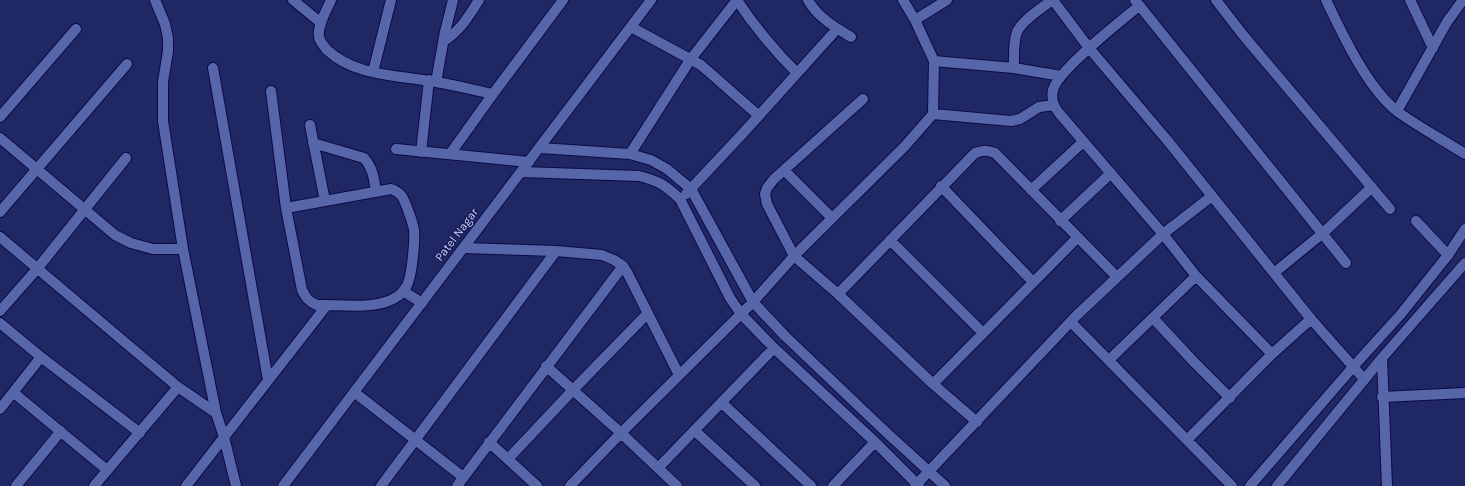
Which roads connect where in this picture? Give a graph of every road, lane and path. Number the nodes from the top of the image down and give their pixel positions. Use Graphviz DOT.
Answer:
graph roads {
  1 [pos="155,0"];
  2 [pos="293,0"];
  3 [pos="332,0"];
  4 [pos="391,0"];
  5 [pos="453,0"];
  6 [pos="479,0"];
  7 [pos="563,0"];
  8 [pos="651,0"];
  9 [pos="737,0"];
  10 [pos="808,0"];
  11 [pos="903,0"];
  12 [pos="946,0"];
  13 [pos="1053,0"];
  14 [pos="1216,0"];
  15 [pos="1326,0"];
  16 [pos="1410,0"];
  17 [pos="1464,0"];
  18 [pos="1137,3"];
  19 [pos="915,20"];
  20 [pos="321,23"];
  21 [pos="631,27"];
  22 [pos="76,28"];
  23 [pos="837,29"];
  24 [pos="851,37"];
  25 [pos="444,41"];
  26 [pos="1089,48"];
  27 [pos="1433,48"];
  28 [pos="690,60"];
  29 [pos="934,61"];
  30 [pos="126,64"];
  31 [pos="213,68"];
  32 [pos="1014,68"];
  33 [pos="373,72"];
  34 [pos="797,73"];
  35 [pos="1061,76"];
  36 [pos="432,81"];
  37 [pos="271,92"];
  38 [pos="493,94"];
  39 [pos="863,99"];
  40 [pos="1054,105"];
  41 [pos="1397,111"];
  42 [pos="933,114"];
  43 [pos="759,116"];
  44 [pos="0,117"];
  45 [pos="310,125"];
  46 [pos="0,138"];
  47 [pos="1083,142"];
  48 [pos="313,143"];
  49 [pos="540,148"];
  50 [pos="396,149"];
  51 [pos="421,152"];
  52 [pos="450,154"];
  53 [pos="630,154"];
  54 [pos="1465,154"];
  55 [pos="126,158"];
  56 [pos="529,162"];
  57 [pos="36,169"];
  58 [pos="784,170"];
  59 [pos="522,172"];
  60 [pos="1111,173"];
  61 [pos="941,186"];
  62 [pos="1372,187"];
  63 [pos="691,190"];
  64 [pos="1030,190"];
  65 [pos="376,192"];
  66 [pos="1212,196"];
  67 [pos="680,199"];
  68 [pos="325,201"];
  69 [pos="286,208"];
  70 [pos="84,209"];
  71 [pos="1390,209"];
  72 [pos="0,212"];
  73 [pos="832,218"];
  74 [pos="1060,221"];
  75 [pos="1416,221"];
  76 [pos="1465,229"];
  77 [pos="1322,233"];
  78 [pos="1163,234"];
  79 [pos="0,237"];
  80 [pos="1077,238"];
  81 [pos="890,240"];
  82 [pos="464,248"];
  83 [pos="183,249"];
  84 [pos="556,251"];
  85 [pos="1448,255"];
  86 [pos="794,256"];
  87 [pos="1346,262"];
  88 [pos="1465,262"];
  89 [pos="623,266"];
  90 [pos="37,269"];
  91 [pos="1274,273"];
  92 [pos="1196,276"];
  93 [pos="1117,277"];
  94 [pos="1033,282"];
  95 [pos="403,291"];
  96 [pos="838,294"];
  97 [pos="753,302"];
  98 [pos="422,303"];
  99 [pos="326,305"];
  100 [pos="0,311"];
  101 [pos="648,314"];
  102 [pos="741,314"];
  103 [pos="1153,318"];
  104 [pos="1311,319"];
  105 [pos="1071,322"];
  106 [pos="0,323"];
  107 [pos="983,333"];
  108 [pos="774,348"];
  109 [pos="1272,354"];
  110 [pos="41,357"];
  111 [pos="1382,358"];
  112 [pos="1109,360"];
  113 [pos="546,366"];
  114 [pos="1353,367"];
  115 [pos="679,375"];
  116 [pos="1364,379"];
  117 [pos="268,380"];
  118 [pos="933,384"];
  119 [pos="178,386"];
  120 [pos="573,390"];
  121 [pos="354,392"];
  122 [pos="14,393"];
  123 [pos="1465,393"];
  124 [pos="1382,397"];
  125 [pos="1230,398"];
  126 [pos="722,403"];
  127 [pos="0,409"];
  128 [pos="216,413"];
  129 [pos="976,422"];
  130 [pos="694,430"];
  131 [pos="61,431"];
  132 [pos="140,433"];
  133 [pos="621,433"];
  134 [pos="224,437"];
  135 [pos="415,440"];
  136 [pos="1187,440"];
  137 [pos="489,442"];
  138 [pos="875,442"];
  139 [pos="508,459"];
  140 [pos="658,468"];
  141 [pos="107,470"];
  142 [pos="930,472"];
  143 [pos="463,477"];
  144 [pos="917,485"];
  145 [pos="16,486"];
  146 [pos="94,486"];
  147 [pos="186,486"];
  148 [pos="236,486"];
  149 [pos="283,486"];
  150 [pos="381,486"];
  151 [pos="457,486"];
  152 [pos="537,486"];
  153 [pos="570,486"];
  154 [pos="677,486"];
  155 [pos="755,486"];
  156 [pos="811,486"];
  157 [pos="833,486"];
  158 [pos="945,486"];
  159 [pos="1232,486"];
  160 [pos="1250,486"];
  161 [pos="1277,486"];
  162 [pos="1387,486"];
  1 -- 83 [label="street"];
  2 -- 20 [label="street"];
  3 -- 20 [label="street"];
  4 -- 33 [label="street"];
  5 -- 25 [label="street"];
  6 -- 25 [label="street"];
  7 -- 38 [label="street"];
  8 -- 21 [label="street, Patel Nagar"];
  9 -- 28 [label="street"];
  9 -- 34 [label="street"];
  10 -- 23 [label="street"];
  11 -- 19 [label="street"];
  12 -- 19 [label="street"];
  13 -- 26 [label="street"];
  13 -- 32 [label="street"];
  14 -- 62 [label="street"];
  15 -- 41 [label="street"];
  16 -- 27 [label="street"];
  17 -- 27 [label="street"];
  18 -- 26 [label="street"];
  18 -- 77 [label="street"];
  19 -- 29 [label="street"];
  20 -- 33 [label="street"];
  21 -- 28 [label="street"];
  21 -- 49 [label="street, Patel Nagar"];
  22 -- 44 [label="street"];
  23 -- 24 [label="street"];
  23 -- 34 [label="street"];
  25 -- 36 [label="street"];
  26 -- 35 [label="street"];
  26 -- 66 [label="street"];
  27 -- 41 [label="street"];
  28 -- 43 [label="street"];
  28 -- 53 [label="street"];
  29 -- 32 [label="street"];
  29 -- 42 [label="street"];
  30 -- 57 [label="street"];
  31 -- 117 [label="street"];
  32 -- 35 [label="street"];
  33 -- 36 [label="street"];
  34 -- 43 [label="street"];
  35 -- 40 [label="street"];
  36 -- 38 [label="street"];
  36 -- 51 [label="street"];
  37 -- 69 [label="street"];
  38 -- 52 [label="street"];
  39 -- 58 [label="street"];
  40 -- 42 [label="street"];
  40 -- 47 [label="street"];
  41 -- 54 [label="street"];
  42 -- 73 [label="street"];
  43 -- 63 [label="street"];
  45 -- 48 [label="street"];
  46 -- 57 [label="street"];
  47 -- 60 [label="street"];
  47 -- 64 [label="street"];
  48 -- 65 [label="street"];
  48 -- 68 [label="street"];
  49 -- 53 [label="street"];
  49 -- 56 [label="street, Patel Nagar"];
  50 -- 51 [label="street"];
  51 -- 52 [label="street"];
  52 -- 56 [label="street"];
  53 -- 63 [label="street"];
  55 -- 70 [label="street"];
  56 -- 59 [label="street, Patel Nagar"];
  57 -- 70 [label="street"];
  57 -- 72 [label="street"];
  58 -- 73 [label="street"];
  58 -- 86 [label="street"];
  59 -- 67 [label="street"];
  59 -- 82 [label="street, Patel Nagar"];
  60 -- 74 [label="street"];
  60 -- 78 [label="street"];
  61 -- 64 [label="street"];
  61 -- 81 [label="street"];
  61 -- 94 [label="street"];
  62 -- 71 [label="street"];
  62 -- 77 [label="street"];
  63 -- 67 [label="street"];
  63 -- 97 [label="street"];
  64 -- 74 [label="street"];
  65 -- 68 [label="street"];
  65 -- 95 [label="street"];
  66 -- 78 [label="street"];
  66 -- 91 [label="street"];
  67 -- 102 [label="street"];
  68 -- 69 [label="street"];
  69 -- 99 [label="street"];
  70 -- 83 [label="street"];
  70 -- 90 [label="street"];
  73 -- 86 [label="street"];
  74 -- 80 [label="street"];
  75 -- 85 [label="street"];
  76 -- 85 [label="street"];
  77 -- 87 [label="street"];
  77 -- 91 [label="street"];
  78 -- 92 [label="street"];
  78 -- 93 [label="street"];
  79 -- 90 [label="street"];
  80 -- 93 [label="street"];
  80 -- 94 [label="street"];
  81 -- 96 [label="street"];
  81 -- 107 [label="street"];
  82 -- 84 [label="street"];
  82 -- 98 [label="street, Patel Nagar"];
  83 -- 128 [label="street"];
  84 -- 89 [label="street"];
  84 -- 135 [label="street"];
  85 -- 114 [label="street"];
  86 -- 96 [label="street"];
  86 -- 97 [label="street"];
  88 -- 111 [label="street"];
  89 -- 101 [label="street"];
  89 -- 113 [label="street"];
  90 -- 100 [label="street"];
  90 -- 119 [label="street"];
  91 -- 104 [label="street"];
  92 -- 103 [label="street"];
  92 -- 109 [label="street"];
  93 -- 105 [label="street"];
  94 -- 107 [label="street"];
  95 -- 98 [label="street"];
  95 -- 99 [label="street"];
  96 -- 118 [label="street"];
  97 -- 102 [label="street"];
  97 -- 142 [label="street"];
  98 -- 121 [label="street, Patel Nagar"];
  99 -- 117 [label="street"];
  101 -- 115 [label="street"];
  101 -- 120 [label="street"];
  102 -- 108 [label="street"];
  102 -- 115 [label="street"];
  103 -- 112 [label="street"];
  103 -- 125 [label="street"];
  104 -- 109 [label="street"];
  104 -- 114 [label="street"];
  105 -- 112 [label="street"];
  105 -- 129 [label="street"];
  106 -- 110 [label="street"];
  107 -- 118 [label="street"];
  108 -- 126 [label="street"];
  108 -- 138 [label="street"];
  109 -- 125 [label="street"];
  110 -- 122 [label="street"];
  110 -- 132 [label="street"];
  111 -- 116 [label="street"];
  111 -- 124 [label="street"];
  112 -- 136 [label="street"];
  113 -- 120 [label="street"];
  113 -- 137 [label="street"];
  114 -- 116 [label="street"];
  114 -- 160 [label="street"];
  115 -- 133 [label="street"];
  116 -- 161 [label="street"];
  117 -- 134 [label="street"];
  118 -- 129 [label="street"];
  119 -- 128 [label="street"];
  119 -- 132 [label="street"];
  120 -- 133 [label="street"];
  120 -- 139 [label="street"];
  121 -- 135 [label="street"];
  121 -- 149 [label="street, Patel Nagar"];
  122 -- 127 [label="street"];
  122 -- 131 [label="street"];
  123 -- 124 [label="street"];
  124 -- 162 [label="street"];
  125 -- 136 [label="street"];
  126 -- 130 [label="street"];
  126 -- 156 [label="street"];
  128 -- 134 [label="street"];
  129 -- 142 [label="street"];
  130 -- 140 [label="street"];
  130 -- 155 [label="street"];
  131 -- 141 [label="street"];
  131 -- 145 [label="street"];
  132 -- 141 [label="street"];
  133 -- 140 [label="street"];
  133 -- 153 [label="street"];
  134 -- 147 [label="street"];
  134 -- 148 [label="street"];
  135 -- 143 [label="street"];
  135 -- 150 [label="street"];
  136 -- 159 [label="street"];
  137 -- 139 [label="street"];
  137 -- 143 [label="street"];
  138 -- 144 [label="street"];
  138 -- 157 [label="street"];
  139 -- 152 [label="street"];
  140 -- 154 [label="street"];
  141 -- 146 [label="street"];
  142 -- 144 [label="street"];
  142 -- 158 [label="street"];
  143 -- 151 [label="street"];
}
